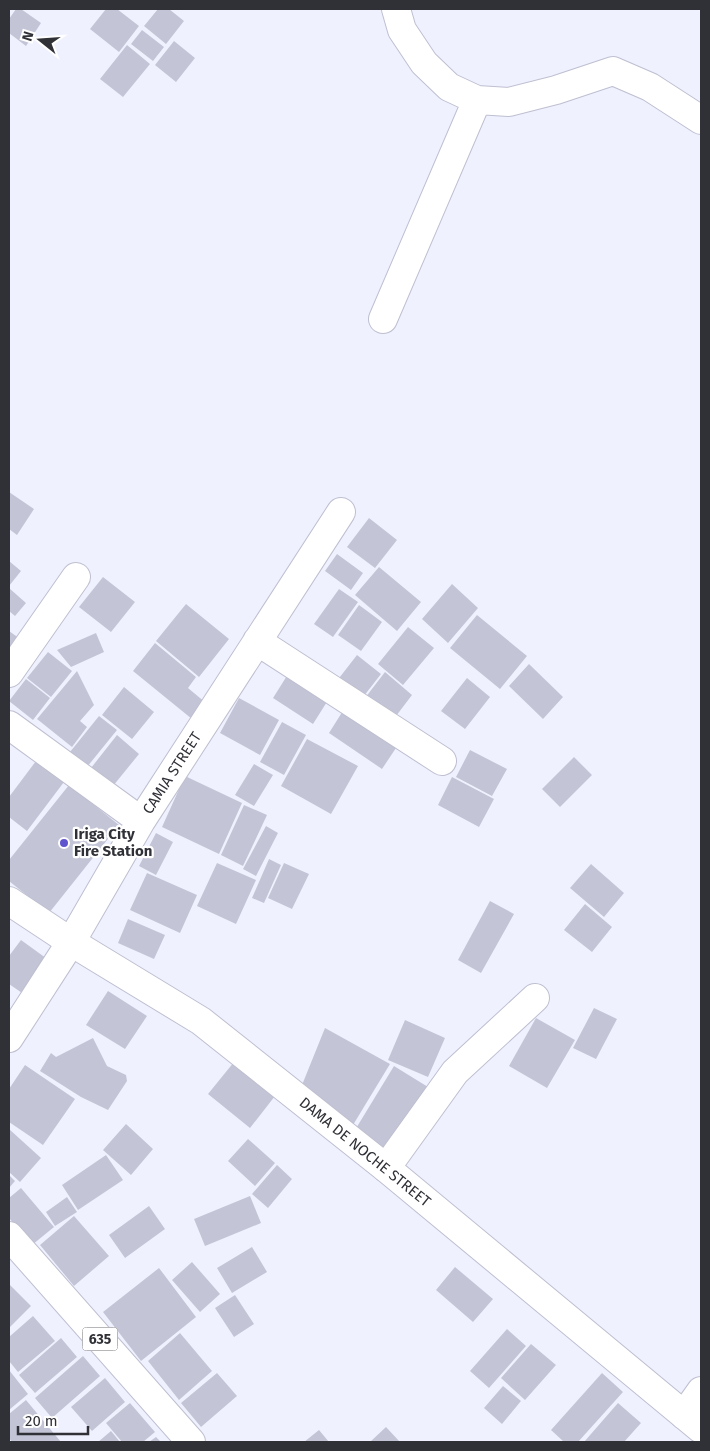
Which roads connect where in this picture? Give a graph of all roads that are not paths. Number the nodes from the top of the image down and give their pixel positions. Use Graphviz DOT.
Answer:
graph roads {
  1 [pos="396,9"];
  2 [pos="477,100"];
  3 [pos="701,120"];
  4 [pos="383,319"];
  5 [pos="341,512"];
  6 [pos="76,577"];
  7 [pos="257,641"];
  8 [pos="9,673"];
  9 [pos="9,725"];
  10 [pos="442,761"];
  11 [pos="141,821"];
  12 [pos="9,901"];
  13 [pos="71,942"];
  14 [pos="535,998"];
  15 [pos="9,1038"];
  16 [pos="386,1168"];
  17 [pos="9,1236"];
  18 [pos="701,1391"];
  19 [pos="693,1422"];
  20 [pos="191,1442"];
  1 -- 2 [label="street"];
  2 -- 3 [label="street"];
  2 -- 4 [label="street"];
  5 -- 7 [label="street, CAMIA STREET"];
  6 -- 8 [label="street"];
  7 -- 10 [label="street"];
  7 -- 11 [label="street, CAMIA STREET"];
  9 -- 11 [label="street"];
  11 -- 13 [label="street, CAMIA STREET"];
  12 -- 13 [label="street, DAMA DE NOCHE STREET"];
  13 -- 15 [label="street, CAMIA STREET"];
  13 -- 16 [label="street, DAMA DE NOCHE STREET"];
  14 -- 16 [label="street"];
  16 -- 19 [label="street, DAMA DE NOCHE STREET"];
  17 -- 20 [label="street, 635"];
  18 -- 19 [label="street"];
}
